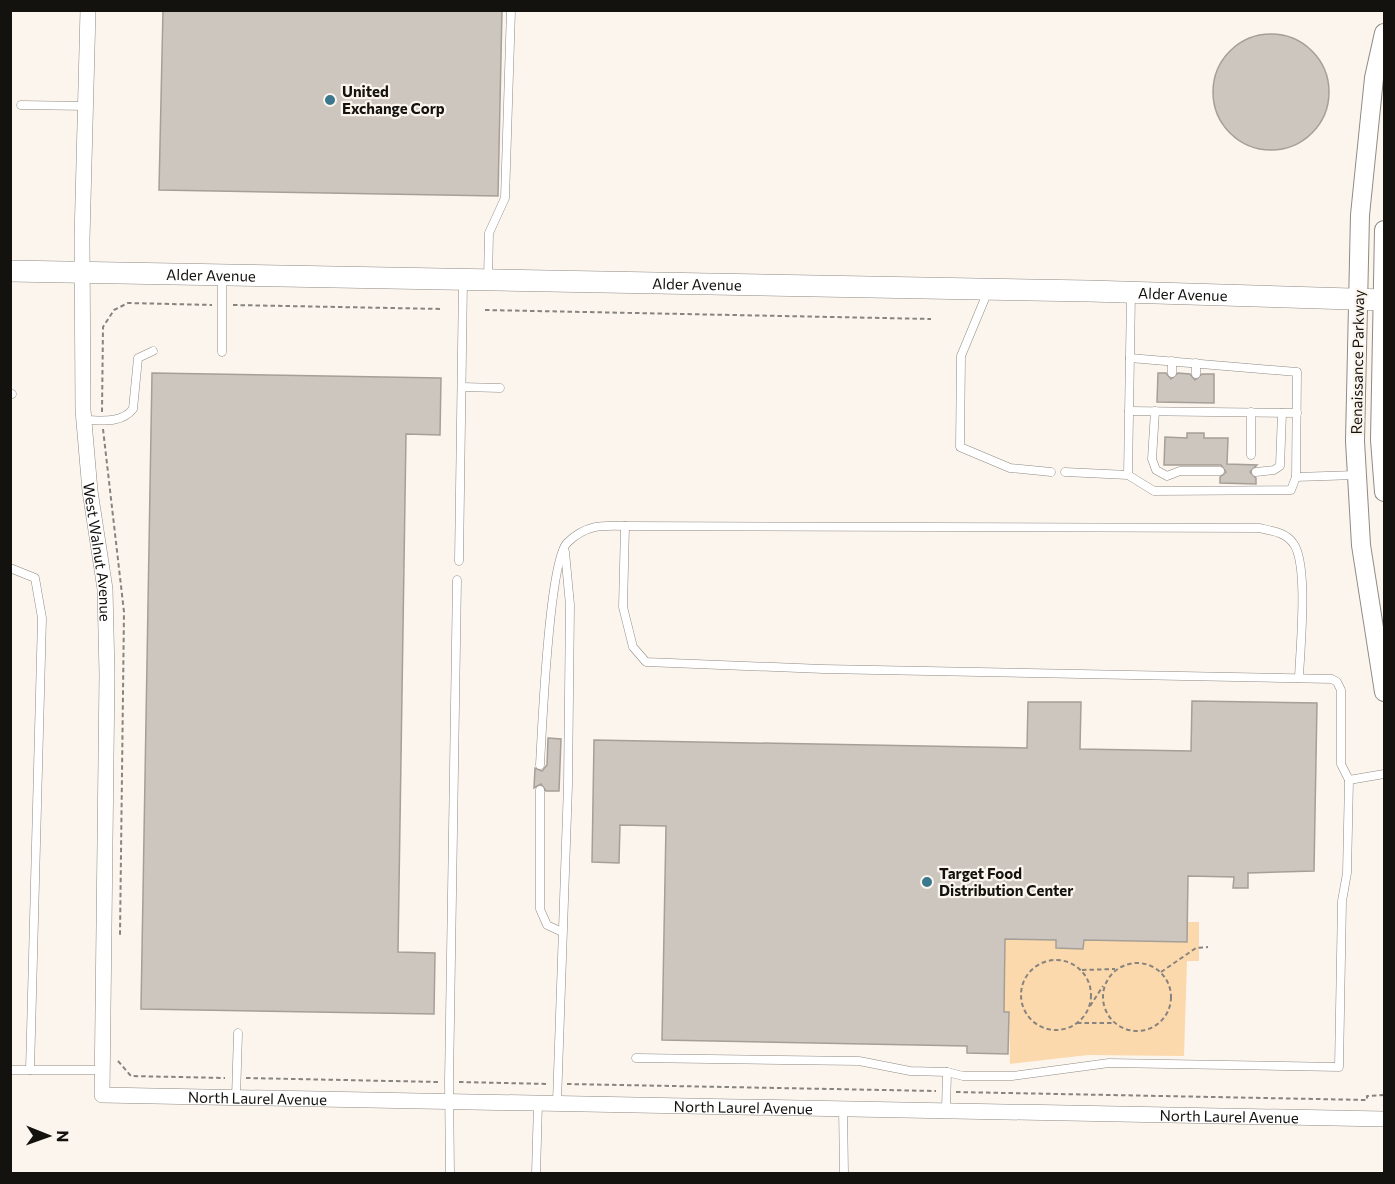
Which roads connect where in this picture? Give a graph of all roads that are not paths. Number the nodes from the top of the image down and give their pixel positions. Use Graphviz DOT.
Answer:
graph roads {
  1 [pos="88,10"];
  2 [pos="511,10"];
  3 [pos="1384,33"];
  4 [pos="21,105"];
  5 [pos="86,106"];
  6 [pos="1384,230"];
  7 [pos="10,271"];
  8 [pos="82,273"];
  9 [pos="222,276"];
  10 [pos="463,281"];
  11 [pos="488,281"];
  12 [pos="989,289"];
  13 [pos="1131,292"];
  14 [pos="1358,300"];
  15 [pos="1383,300"];
  16 [pos="153,351"];
  17 [pos="222,352"];
  18 [pos="1130,358"];
  19 [pos="1172,361"];
  20 [pos="1196,363"];
  21 [pos="1172,373"];
  22 [pos="1196,374"];
  23 [pos="462,387"];
  24 [pos="500,388"];
  25 [pos="1171,402"];
  26 [pos="1196,402"];
  27 [pos="1129,411"];
  28 [pos="1155,411"];
  29 [pos="1171,411"];
  30 [pos="1196,412"];
  31 [pos="1251,412"];
  32 [pos="1282,413"];
  33 [pos="1297,413"];
  34 [pos="84,420"];
  35 [pos="1251,455"];
  36 [pos="1220,471"];
  37 [pos="1051,472"];
  38 [pos="1065,472"];
  39 [pos="1256,472"];
  40 [pos="1128,475"];
  41 [pos="1356,475"];
  42 [pos="1296,477"];
  43 [pos="1384,492"];
  44 [pos="625,526"];
  45 [pos="565,545"];
  46 [pos="459,561"];
  47 [pos="10,568"];
  48 [pos="457,580"];
  49 [pos="1299,678"];
  50 [pos="1384,692"];
  51 [pos="540,765"];
  52 [pos="1384,774"];
  53 [pos="1349,780"];
  54 [pos="540,790"];
  55 [pos="562,933"];
  56 [pos="238,1033"];
  57 [pos="636,1058"];
  58 [pos="10,1070"];
  59 [pos="30,1070"];
  60 [pos="103,1070"];
  61 [pos="947,1072"];
  62 [pos="102,1095"];
  63 [pos="236,1097"];
  64 [pos="450,1101"];
  65 [pos="538,1102"];
  66 [pos="557,1102"];
  67 [pos="843,1107"];
  68 [pos="946,1109"];
  69 [pos="1384,1119"];
  70 [pos="450,1173"];
  71 [pos="536,1173"];
  72 [pos="844,1173"];
  1 -- 5 [label="street, West Walnut Avenue"];
  2 -- 11 [label="lane"];
  3 -- 14 [label="street, Renaissance Parkway"];
  4 -- 5 [label="lane"];
  5 -- 8 [label="street, West Walnut Avenue"];
  6 -- 15 [label="street, Renaissance Parkway"];
  7 -- 8 [label="main road, Alder Avenue"];
  8 -- 9 [label="main road, Alder Avenue"];
  8 -- 34 [label="street, West Walnut Avenue"];
  9 -- 10 [label="main road, Alder Avenue"];
  9 -- 17 [label="lane"];
  10 -- 11 [label="main road, Alder Avenue"];
  10 -- 23 [label="lane"];
  11 -- 12 [label="main road, Alder Avenue"];
  12 -- 13 [label="main road, Alder Avenue"];
  12 -- 37 [label="lane"];
  13 -- 14 [label="main road, Alder Avenue"];
  13 -- 18 [label="lane"];
  14 -- 15 [label="main road, Alder Avenue"];
  14 -- 41 [label="street, Renaissance Parkway"];
  15 -- 43 [label="street, Renaissance Parkway"];
  16 -- 34 [label="lane"];
  18 -- 19 [label="lane"];
  18 -- 27 [label="lane"];
  19 -- 20 [label="lane"];
  19 -- 21 [label="lane"];
  20 -- 22 [label="lane"];
  20 -- 33 [label="lane"];
  23 -- 24 [label="lane"];
  23 -- 46 [label="lane"];
  25 -- 29 [label="lane"];
  26 -- 30 [label="lane"];
  27 -- 28 [label="lane"];
  27 -- 40 [label="lane"];
  28 -- 29 [label="lane"];
  28 -- 36 [label="lane"];
  29 -- 30 [label="lane"];
  30 -- 31 [label="lane"];
  31 -- 32 [label="lane"];
  31 -- 35 [label="lane"];
  32 -- 33 [label="lane"];
  32 -- 39 [label="lane"];
  33 -- 42 [label="lane"];
  34 -- 60 [label="street, West Walnut Avenue"];
  38 -- 40 [label="lane"];
  40 -- 42 [label="lane"];
  41 -- 42 [label="lane"];
  41 -- 50 [label="street, Renaissance Parkway"];
  44 -- 45 [label="lane"];
  44 -- 49 [label="lane"];
  44 -- 49 [label="lane"];
  45 -- 51 [label="lane"];
  45 -- 55 [label="lane"];
  47 -- 59 [label="lane"];
  48 -- 64 [label="lane"];
  49 -- 53 [label="lane"];
  52 -- 53 [label="lane"];
  53 -- 61 [label="lane"];
  54 -- 55 [label="lane"];
  55 -- 66 [label="lane"];
  56 -- 63 [label="lane"];
  57 -- 61 [label="lane"];
  58 -- 59 [label="lane"];
  59 -- 60 [label="lane"];
  60 -- 62 [label="street, West Walnut Avenue"];
  61 -- 68 [label="lane"];
  62 -- 63 [label="street, North Laurel Avenue"];
  63 -- 64 [label="street, North Laurel Avenue"];
  64 -- 65 [label="street, North Laurel Avenue"];
  64 -- 70 [label="lane"];
  65 -- 66 [label="street, North Laurel Avenue"];
  65 -- 71 [label="lane"];
  66 -- 67 [label="street, North Laurel Avenue"];
  67 -- 68 [label="street, North Laurel Avenue"];
  67 -- 72 [label="lane"];
  68 -- 69 [label="street, North Laurel Avenue"];
}
